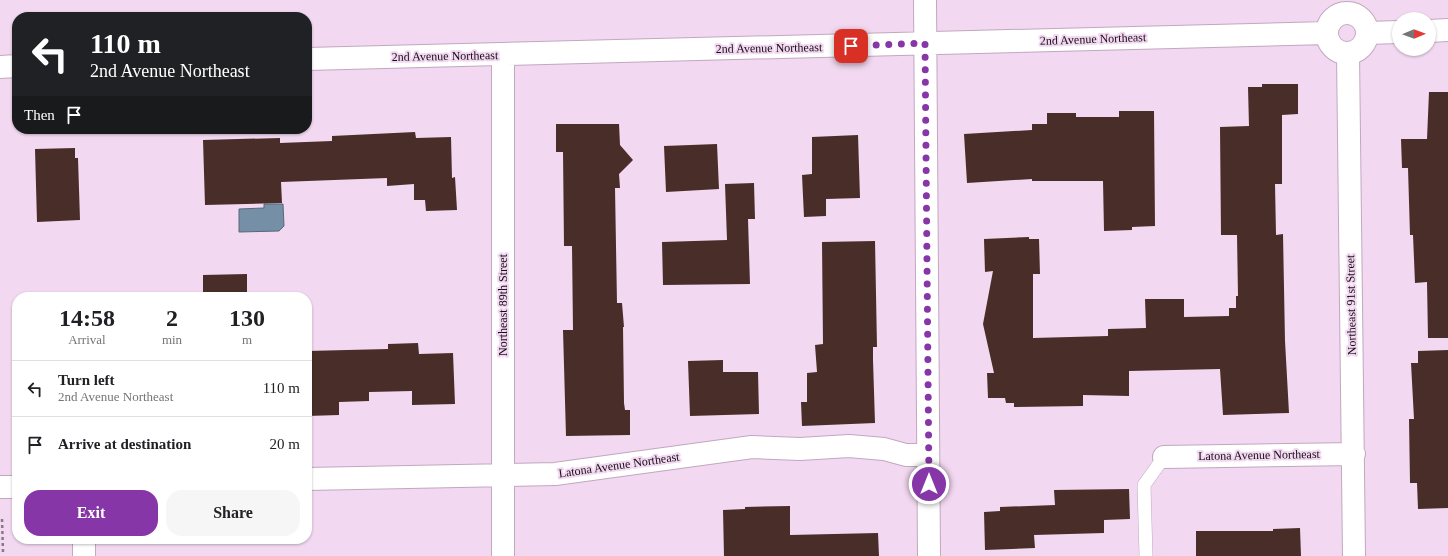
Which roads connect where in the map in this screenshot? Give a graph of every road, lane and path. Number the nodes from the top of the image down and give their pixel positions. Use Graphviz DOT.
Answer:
graph roads {
  1 [pos="925,0"];
  2 [pos="1347,7"];
  3 [pos="1448,30"];
  4 [pos="1436,31"];
  5 [pos="1392,32"];
  6 [pos="1367,33"];
  7 [pos="1327,34"];
  8 [pos="925,43"];
  9 [pos="1348,53"];
  10 [pos="502,54"];
  11 [pos="312,59"];
  12 [pos="12,66"];
  13 [pos="0,67"];
  14 [pos="928,454"];
  15 [pos="1354,454"];
  16 [pos="1164,457"];
  17 [pos="502,475"];
  18 [pos="312,479"];
  19 [pos="0,487"];
  20 [pos="12,487"];
  21 [pos="2,519"];
  22 [pos="84,544"];
  23 [pos="3,552"];
  24 [pos="84,556"];
  25 [pos="503,556"];
  26 [pos="929,556"];
  27 [pos="1146,556"];
  28 [pos="1354,556"];
  1 -- 8 [label="street"];
  2 -- 6 [label="street"];
  2 -- 7 [label="street"];
  3 -- 4 [label="street"];
  5 -- 6 [label="street"];
  6 -- 9 [label="street"];
  7 -- 8 [label="street, 2nd Avenue Northeast"];
  7 -- 9 [label="street"];
  8 -- 10 [label="street, 2nd Avenue Northeast"];
  8 -- 14 [label="street"];
  9 -- 15 [label="street, Northeast 91st Street"];
  10 -- 11 [label="street, 2nd Avenue Northeast"];
  10 -- 17 [label="street, Northeast 89th Street"];
  12 -- 13 [label="street"];
  14 -- 17 [label="street, Latona Avenue Northeast"];
  14 -- 26 [label="street"];
  15 -- 16 [label="street, Latona Avenue Northeast"];
  15 -- 28 [label="street, Northeast 91st Street"];
  16 -- 27 [label="lane"];
  17 -- 18 [label="street, Latona Avenue Northeast"];
  17 -- 25 [label="street, Northeast 89th Street"];
  19 -- 20 [label="street"];
  21 -- 23 [label="path"];
  22 -- 24 [label="street"];
}
